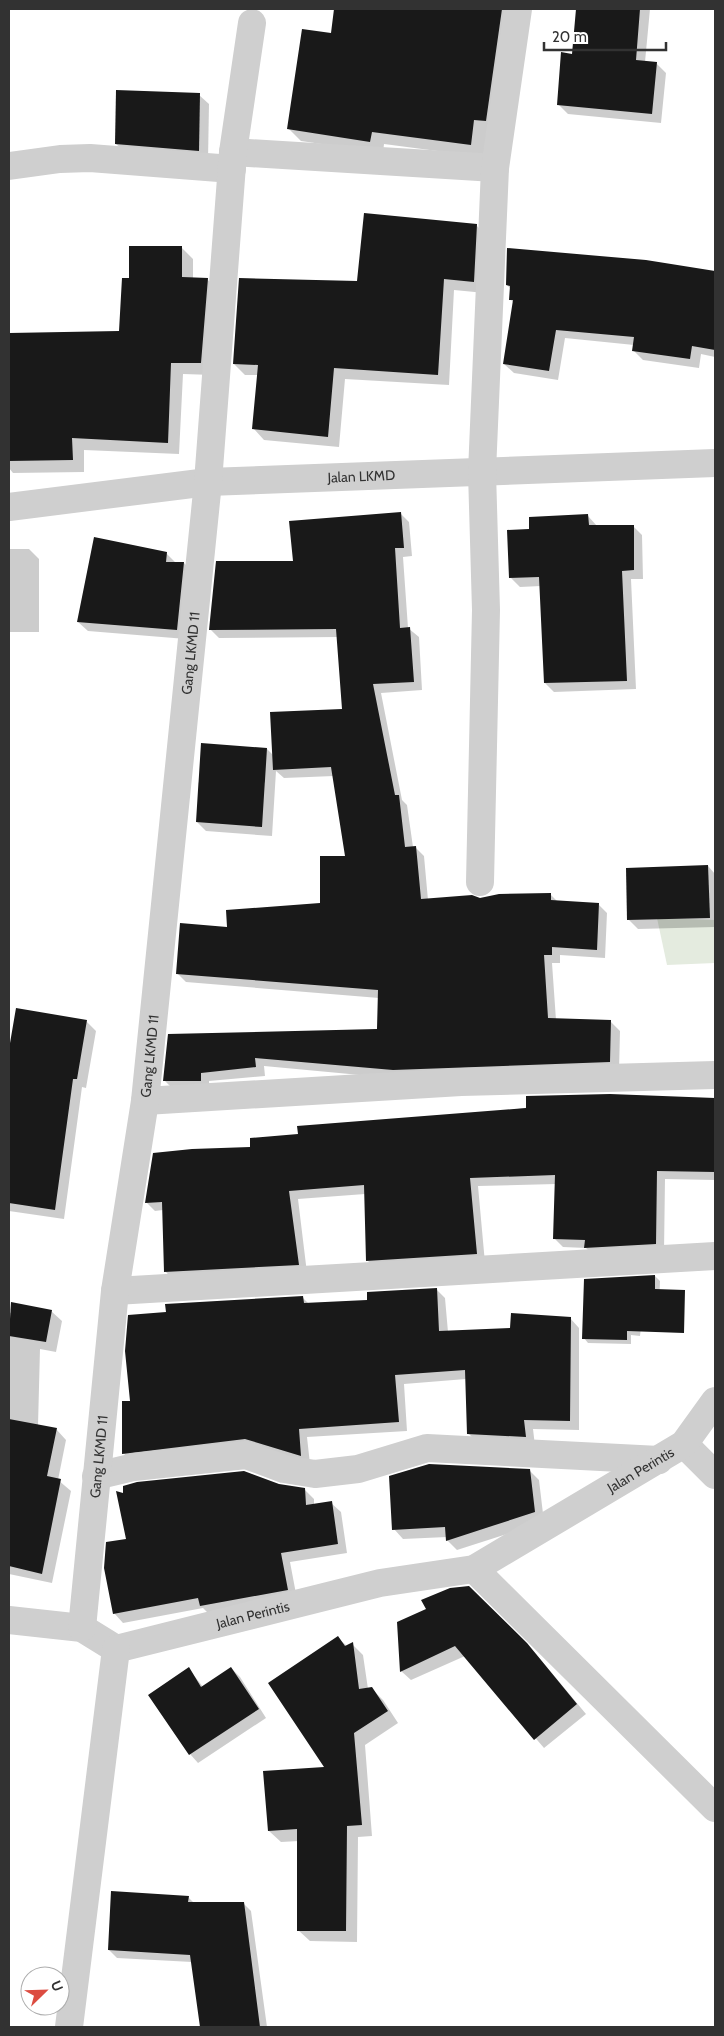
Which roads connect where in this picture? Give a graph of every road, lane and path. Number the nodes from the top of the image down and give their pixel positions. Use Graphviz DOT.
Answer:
graph roads {
  1 [pos="518,9"];
  2 [pos="252,23"];
  3 [pos="232,161"];
  4 [pos="9,166"];
  5 [pos="496,168"];
  6 [pos="715,463"];
  7 [pos="482,472"];
  8 [pos="208,482"];
  9 [pos="9,507"];
  10 [pos="480,882"];
  11 [pos="715,1075"];
  12 [pos="145,1101"];
  13 [pos="715,1256"];
  14 [pos="114,1291"];
  15 [pos="715,1401"];
  16 [pos="684,1444"];
  17 [pos="659,1460"];
  18 [pos="715,1475"];
  19 [pos="96,1476"];
  20 [pos="474,1569"];
  21 [pos="9,1620"];
  22 [pos="82,1628"];
  23 [pos="116,1649"];
  24 [pos="715,1808"];
  25 [pos="69,2027"];
  1 -- 5 [label="street"];
  2 -- 3 [label="street, Gang LKMD 11"];
  3 -- 4 [label="street"];
  3 -- 5 [label="street"];
  3 -- 8 [label="street, Gang LKMD 11"];
  5 -- 7 [label="street"];
  6 -- 7 [label="street, Jalan LKMD"];
  7 -- 8 [label="street, Jalan LKMD"];
  7 -- 10 [label="street"];
  8 -- 9 [label="street, Jalan LKMD"];
  8 -- 12 [label="street, Gang LKMD 11"];
  11 -- 12 [label="street"];
  12 -- 14 [label="street, Gang LKMD 11"];
  13 -- 14 [label="street"];
  14 -- 19 [label="street, Gang LKMD 11"];
  15 -- 16 [label="street, Jalan Perintis"];
  16 -- 17 [label="street, Jalan Perintis"];
  16 -- 18 [label="street"];
  17 -- 19 [label="street"];
  17 -- 20 [label="street, Jalan Perintis"];
  19 -- 22 [label="street, Gang LKMD 11"];
  20 -- 23 [label="street, Jalan Perintis"];
  20 -- 24 [label="street"];
  21 -- 22 [label="street"];
  22 -- 23 [label="street"];
  23 -- 25 [label="street"];
}
